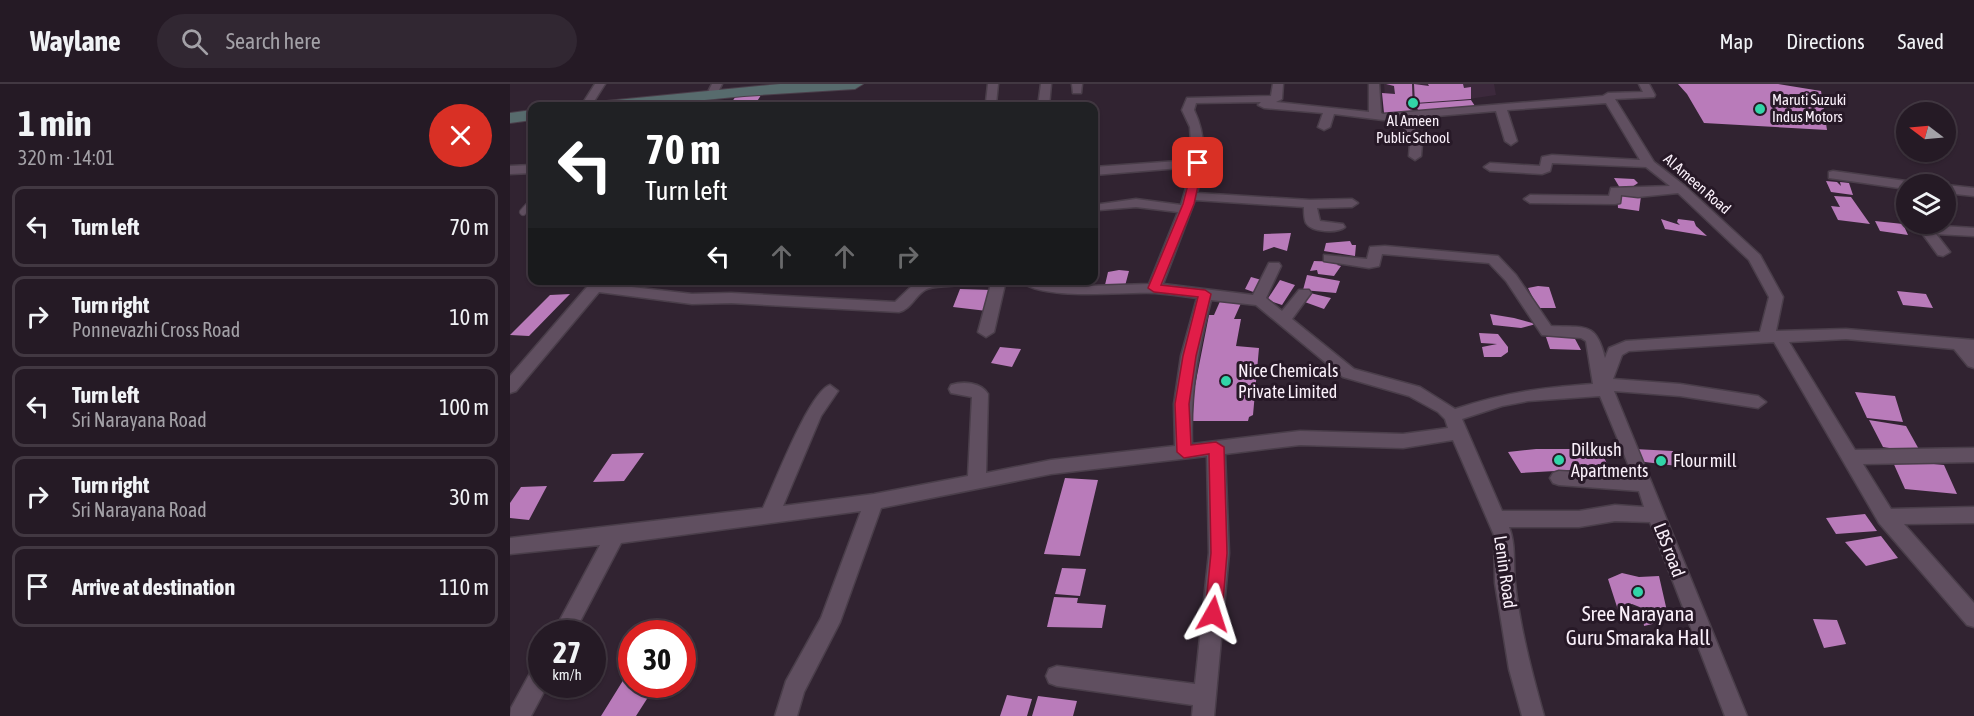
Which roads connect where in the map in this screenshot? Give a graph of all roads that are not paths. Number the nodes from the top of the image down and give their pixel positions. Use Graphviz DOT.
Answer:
graph roads {
  1 [pos="600,84"];
  2 [pos="855,84"];
  3 [pos="993,84"];
  4 [pos="1046,84"];
  5 [pos="1278,84"];
  6 [pos="1374,84"];
  7 [pos="1644,84"];
  8 [pos="715,89"];
  9 [pos="1264,99"];
  10 [pos="1609,99"];
  11 [pos="589,102"];
  12 [pos="681,102"];
  13 [pos="992,102"];
  14 [pos="1044,102"];
  15 [pos="1501,108"];
  16 [pos="1330,110"];
  17 [pos="1406,115"];
  18 [pos="528,116"];
  19 [pos="1375,116"];
  20 [pos="510,118"];
  21 [pos="1324,127"];
  22 [pos="1511,141"];
  23 [pos="1415,156"];
  24 [pos="1198,163"];
  25 [pos="1649,164"];
  26 [pos="1490,167"];
  27 [pos="528,169"];
  28 [pos="510,170"];
  29 [pos="1098,171"];
  30 [pos="1833,175"];
  31 [pos="1896,184"];
  32 [pos="1681,189"];
  33 [pos="1956,190"];
  34 [pos="1974,192"];
  35 [pos="1530,199"];
  36 [pos="1188,203"];
  37 [pos="1352,203"];
  38 [pos="1310,204"];
  39 [pos="528,206"];
  40 [pos="1098,206"];
  41 [pos="523,212"];
  42 [pos="1338,227"];
  43 [pos="1974,232"];
  44 [pos="1943,252"];
  45 [pos="1329,258"];
  46 [pos="1274,266"];
  47 [pos="597,285"];
  48 [pos="604,285"];
  49 [pos="921,285"];
  50 [pos="998,285"];
  51 [pos="1041,285"];
  52 [pos="1154,288"];
  53 [pos="1304,293"];
  54 [pos="1205,294"];
  55 [pos="1258,300"];
  56 [pos="1284,320"];
  57 [pos="986,332"];
  58 [pos="1773,337"];
  59 [pos="1967,345"];
  60 [pos="1974,362"];
  61 [pos="1603,384"];
  62 [pos="510,387"];
  63 [pos="957,389"];
  64 [pos="830,391"];
  65 [pos="1758,402"];
  66 [pos="1455,425"];
  67 [pos="1216,447"];
  68 [pos="1184,452"];
  69 [pos="1974,455"];
  70 [pos="1850,457"];
  71 [pos="1559,478"];
  72 [pos="977,481"];
  73 [pos="1645,484"];
  74 [pos="874,502"];
  75 [pos="770,514"];
  76 [pos="1656,515"];
  77 [pos="1974,515"];
  78 [pos="1886,517"];
  79 [pos="1495,519"];
  80 [pos="615,535"];
  81 [pos="510,546"];
  82 [pos="1974,618"];
  83 [pos="570,620"];
  84 [pos="1057,676"];
  85 [pos="529,698"];
  86 [pos="1204,706"];
  87 [pos="519,716"];
  88 [pos="786,716"];
  89 [pos="1533,716"];
  90 [pos="1736,716"];
  1 -- 11 [label="street"];
  2 -- 8 [label="street"];
  3 -- 13 [label="street"];
  4 -- 14 [label="street"];
  5 -- 9 [label="street"];
  6 -- 19 [label="street"];
  7 -- 10 [label="street"];
  8 -- 12 [label="street"];
  9 -- 16 [label="street"];
  9 -- 24 [label="street"];
  10 -- 15 [label="street"];
  10 -- 25 [label="street, Al Ameen Road"];
  15 -- 17 [label="street"];
  15 -- 22 [label="street"];
  16 -- 19 [label="street"];
  16 -- 21 [label="street"];
  17 -- 19 [label="street"];
  17 -- 23 [label="street"];
  18 -- 20 [label="street"];
  24 -- 29 [label="street"];
  24 -- 36 [label="street"];
  25 -- 26 [label="street"];
  25 -- 32 [label="street, Al Ameen Road"];
  27 -- 28 [label="street"];
  30 -- 31 [label="street"];
  32 -- 35 [label="street"];
  32 -- 58 [label="street, Al Ameen Road"];
  33 -- 34 [label="street"];
  36 -- 38 [label="street"];
  36 -- 40 [label="street"];
  36 -- 52 [label="street"];
  37 -- 38 [label="street"];
  38 -- 42 [label="street"];
  39 -- 41 [label="lane"];
  43 -- 44 [label="street"];
  45 -- 61 [label="street, LBS road"];
  46 -- 55 [label="street"];
  47 -- 62 [label="street"];
  48 -- 49 [label="street"];
  50 -- 57 [label="street"];
  51 -- 52 [label="street"];
  52 -- 54 [label="street"];
  53 -- 56 [label="street"];
  54 -- 55 [label="street"];
  54 -- 68 [label="street"];
  55 -- 56 [label="street"];
  56 -- 66 [label="street"];
  58 -- 59 [label="street"];
  58 -- 61 [label="street"];
  58 -- 70 [label="street"];
  59 -- 60 [label="street"];
  61 -- 65 [label="street"];
  61 -- 66 [label="street"];
  61 -- 73 [label="street, LBS road"];
  63 -- 72 [label="street"];
  64 -- 75 [label="street"];
  66 -- 67 [label="street"];
  66 -- 79 [label="street, Lenin Road"];
  67 -- 68 [label="street"];
  67 -- 86 [label="street"];
  68 -- 72 [label="street"];
  69 -- 70 [label="street"];
  70 -- 78 [label="street"];
  71 -- 73 [label="street"];
  72 -- 74 [label="street"];
  73 -- 76 [label="street, LBS road"];
  74 -- 75 [label="street"];
  74 -- 88 [label="street"];
  75 -- 80 [label="street"];
  76 -- 79 [label="street"];
  76 -- 90 [label="street, LBS road"];
  77 -- 78 [label="street"];
  78 -- 82 [label="street"];
  79 -- 89 [label="street, Lenin Road"];
  80 -- 81 [label="street"];
  80 -- 83 [label="street"];
  84 -- 86 [label="street"];
  85 -- 87 [label="street"];
}
